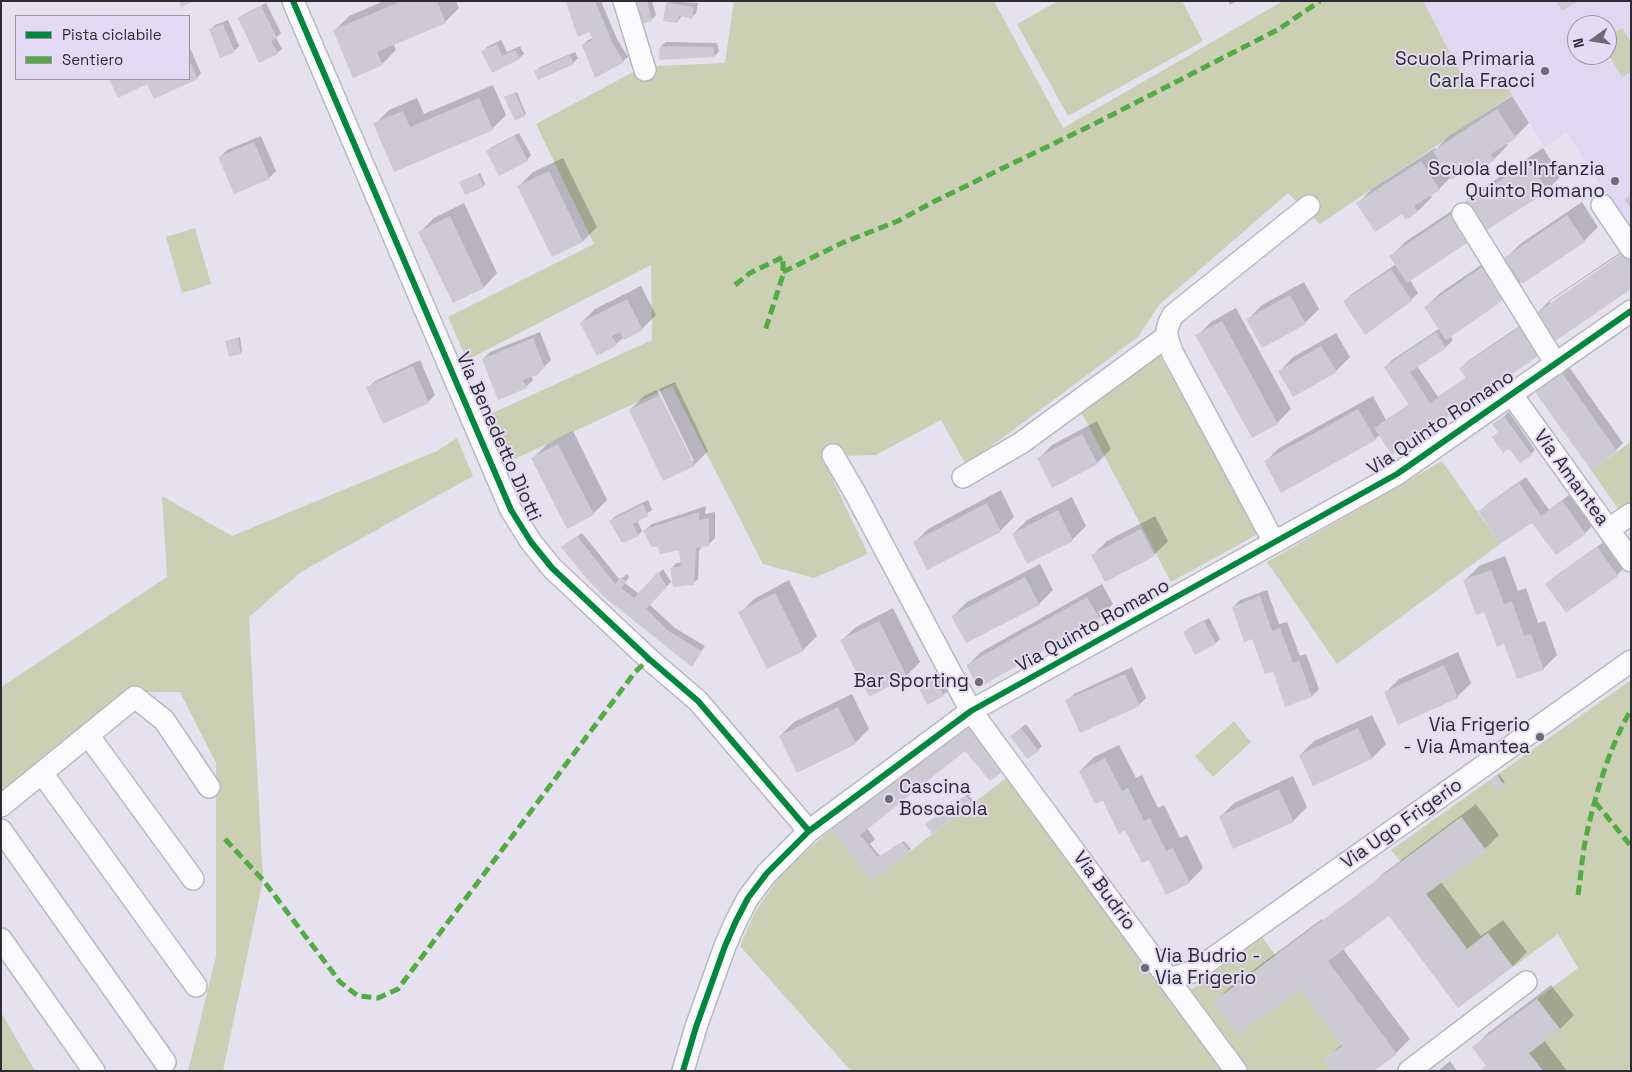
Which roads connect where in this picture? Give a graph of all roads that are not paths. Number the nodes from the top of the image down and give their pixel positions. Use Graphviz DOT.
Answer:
graph roads {
  1 [pos="293,1"];
  2 [pos="624,1"];
  3 [pos="645,70"];
  4 [pos="1602,205"];
  5 [pos="1309,206"];
  6 [pos="1463,214"];
  7 [pos="1631,248"];
  8 [pos="1631,311"];
  9 [pos="1166,337"];
  10 [pos="1556,364"];
  11 [pos="1512,394"];
  12 [pos="833,455"];
  13 [pos="963,477"];
  14 [pos="1631,514"];
  15 [pos="1609,529"];
  16 [pos="1274,542"];
  17 [pos="1631,561"];
  18 [pos="1631,661"];
  19 [pos="972,711"];
  20 [pos="88,735"];
  21 [pos="42,772"];
  22 [pos="208,787"];
  23 [pos="1,806"];
  24 [pos="1,830"];
  25 [pos="809,831"];
  26 [pos="194,879"];
  27 [pos="1,939"];
  28 [pos="1170,979"];
  29 [pos="1526,982"];
  30 [pos="196,986"];
  31 [pos="165,1062"];
  32 [pos="94,1071"];
  33 [pos="683,1071"];
  34 [pos="1236,1071"];
  35 [pos="1409,1071"];
  1 -- 25 [label="street, Via Benedetto Diotti"];
  2 -- 3 [label="street"];
  4 -- 7 [label="street"];
  5 -- 9 [label="street"];
  6 -- 10 [label="street"];
  8 -- 10 [label="street, Via Quinto Romano"];
  9 -- 13 [label="street"];
  9 -- 16 [label="street"];
  10 -- 11 [label="street, Via Quinto Romano"];
  11 -- 15 [label="street, Via Amantea"];
  11 -- 16 [label="street, Via Quinto Romano"];
  12 -- 19 [label="street"];
  14 -- 15 [label="street"];
  15 -- 17 [label="street, Via Amantea"];
  16 -- 19 [label="street, Via Quinto Romano"];
  18 -- 28 [label="street, Via Ugo Frigerio"];
  19 -- 25 [label="street, Via Quinto Romano"];
  19 -- 28 [label="street, Via Budrio"];
  20 -- 21 [label="street"];
  20 -- 22 [label="street"];
  20 -- 26 [label="street"];
  21 -- 23 [label="street"];
  21 -- 30 [label="street"];
  24 -- 31 [label="street"];
  25 -- 33 [label="street, Via Quinto Romano"];
  27 -- 32 [label="street"];
  28 -- 34 [label="street, Via Budrio"];
  29 -- 35 [label="street"];
}
